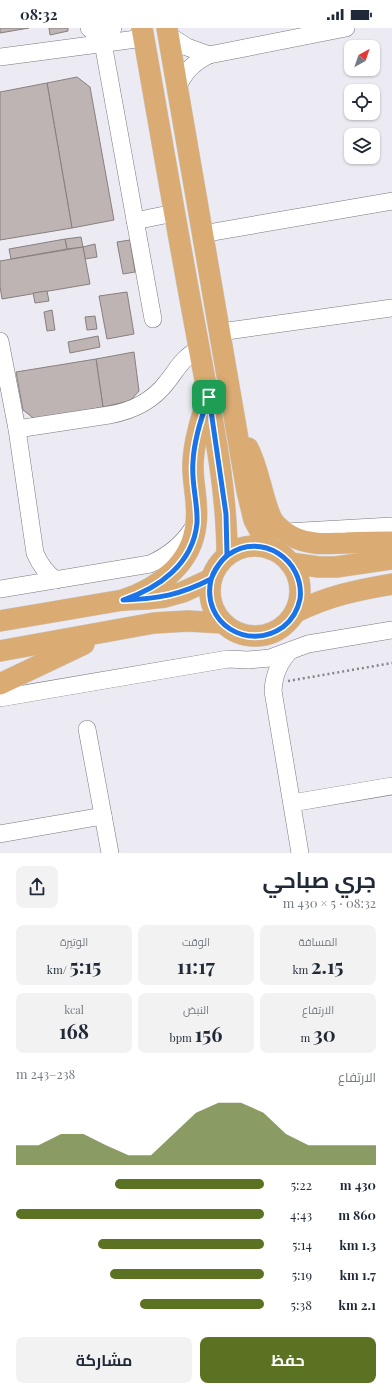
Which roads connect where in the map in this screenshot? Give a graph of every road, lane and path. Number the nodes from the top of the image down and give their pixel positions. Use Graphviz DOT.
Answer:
graph roads {
  1 [pos="89,28"];
  2 [pos="113,28"];
  3 [pos="346,28"];
  4 [pos="167,31"];
  5 [pos="143,33"];
  6 [pos="103,43"];
  7 [pos="209,55"];
  8 [pos="0,57"];
  9 [pos="177,88"];
  10 [pos="392,201"];
  11 [pos="174,213"];
  12 [pos="135,221"];
  13 [pos="202,234"];
  14 [pos="392,308"];
  15 [pos="153,320"];
  16 [pos="220,332"];
  17 [pos="0,341"];
  18 [pos="199,349"];
  19 [pos="209,397"];
  20 [pos="235,422"];
  21 [pos="17,429"];
  22 [pos="197,523"];
  23 [pos="392,526"];
  24 [pos="286,532"];
  25 [pos="392,542"];
  26 [pos="270,548"];
  27 [pos="36,553"];
  28 [pos="227,555"];
  29 [pos="392,559"];
  30 [pos="290,563"];
  31 [pos="211,579"];
  32 [pos="56,580"];
  33 [pos="392,584"];
  34 [pos="20,586"];
  35 [pos="0,589"];
  36 [pos="123,600"];
  37 [pos="296,612"];
  38 [pos="0,622"];
  39 [pos="223,623"];
  40 [pos="392,630"];
  41 [pos="107,632"];
  42 [pos="0,651"];
  43 [pos="290,651"];
  44 [pos="248,660"];
  45 [pos="392,663"];
  46 [pos="0,684"];
  47 [pos="273,687"];
  48 [pos="0,698"];
  49 [pos="87,729"];
  50 [pos="392,786"];
  51 [pos="292,803"];
  52 [pos="103,816"];
  53 [pos="0,834"];
  54 [pos="110,853"];
  55 [pos="300,853"];
  1 -- 2 [label="street"];
  3 -- 7 [label="street"];
  4 -- 7 [label="street"];
  4 -- 9 [label="main road"];
  5 -- 6 [label="street"];
  5 -- 11 [label="main road"];
  6 -- 8 [label="street"];
  6 -- 12 [label="street"];
  7 -- 9 [label="street"];
  9 -- 13 [label="main road"];
  10 -- 13 [label="street"];
  11 -- 12 [label="street"];
  11 -- 18 [label="main road"];
  12 -- 15 [label="street"];
  13 -- 16 [label="main road"];
  14 -- 16 [label="street"];
  16 -- 20 [label="main road"];
  17 -- 21 [label="street"];
  18 -- 19 [label="main road"];
  18 -- 21 [label="street"];
  19 -- 22 [label="main road"];
  19 -- 28 [label="main road"];
  20 -- 24 [label="main road"];
  20 -- 26 [label="main road"];
  21 -- 27 [label="street"];
  22 -- 32 [label="street"];
  22 -- 36 [label="main road"];
  23 -- 24 [label="street"];
  24 -- 25 [label="main road"];
  26 -- 28 [label="main road"];
  26 -- 30 [label="main road"];
  27 -- 32 [label="street"];
  27 -- 34 [label="street"];
  28 -- 31 [label="main road"];
  29 -- 30 [label="main road"];
  30 -- 37 [label="main road"];
  31 -- 36 [label="main road"];
  31 -- 39 [label="main road"];
  32 -- 34 [label="street"];
  33 -- 37 [label="main road"];
  34 -- 35 [label="street"];
  36 -- 38 [label="main road"];
  37 -- 39 [label="main road"];
  39 -- 41 [label="main road"];
  40 -- 43 [label="street"];
  41 -- 42 [label="main road"];
  41 -- 46 [label="main road"];
  43 -- 44 [label="street"];
  43 -- 47 [label="street"];
  44 -- 47 [label="street"];
  44 -- 48 [label="street"];
  45 -- 47 [label="path"];
  47 -- 51 [label="street"];
  49 -- 52 [label="street"];
  50 -- 51 [label="street"];
  51 -- 55 [label="street"];
  52 -- 53 [label="street"];
  52 -- 54 [label="street"];
}
